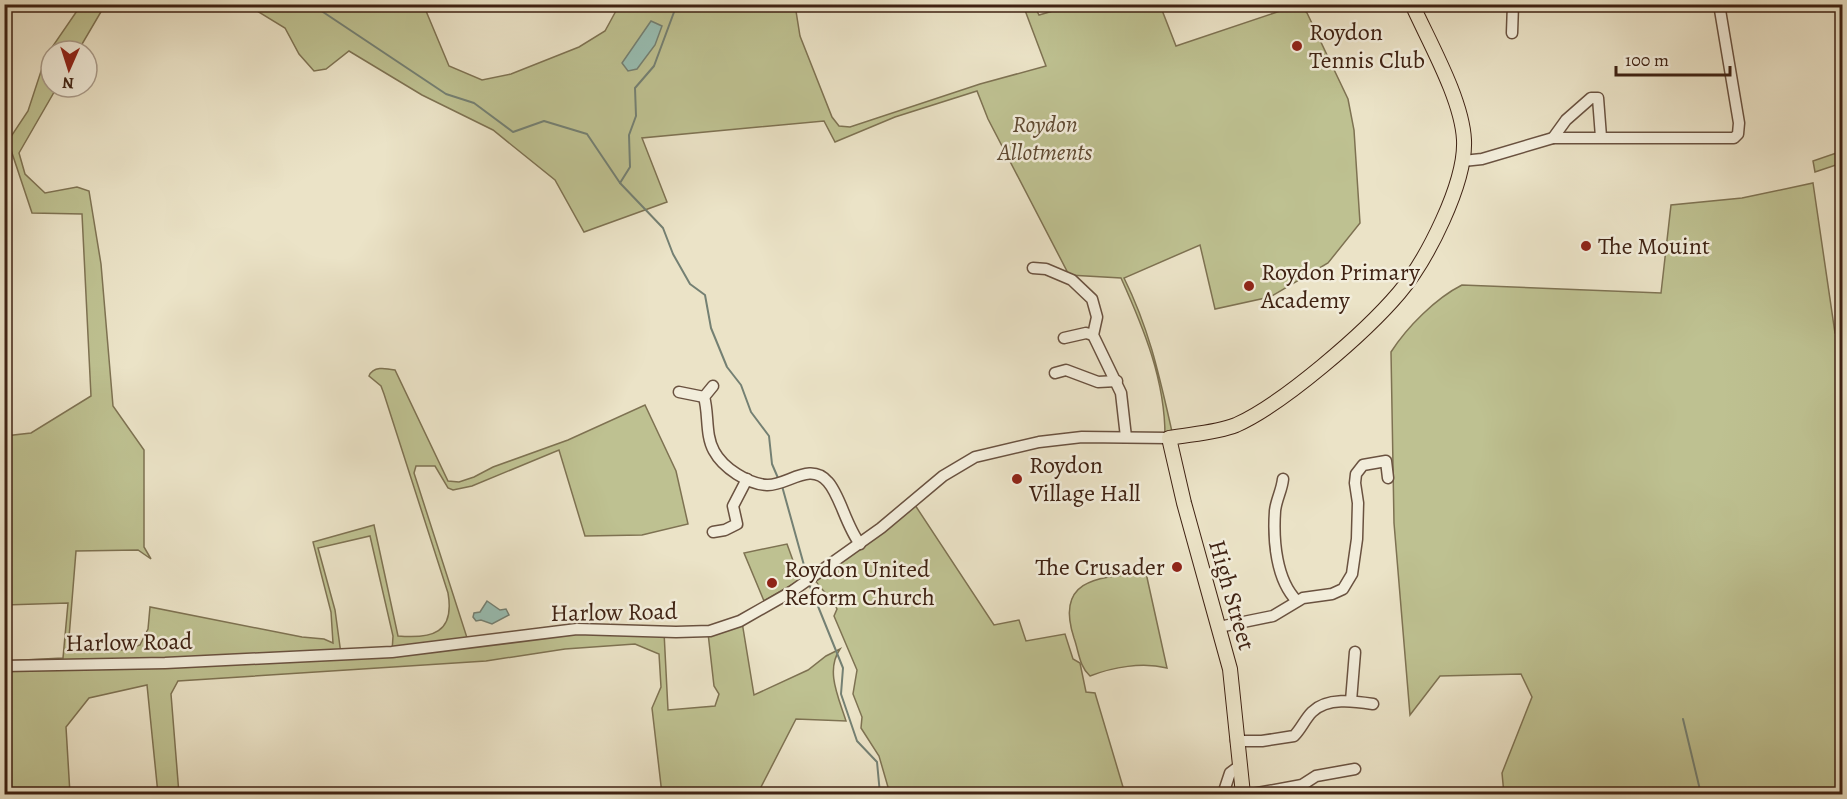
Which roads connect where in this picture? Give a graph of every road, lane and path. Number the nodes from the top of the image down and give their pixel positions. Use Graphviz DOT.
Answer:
graph roads {
  1 [pos="1412,4"];
  2 [pos="1513,4"];
  3 [pos="1719,4"];
  4 [pos="1512,33"];
  5 [pos="1601,137"];
  6 [pos="1553,138"];
  7 [pos="1463,161"];
  8 [pos="1034,268"];
  9 [pos="1093,335"];
  10 [pos="1064,338"];
  11 [pos="1054,373"];
  12 [pos="1117,381"];
  13 [pos="713,386"];
  14 [pos="679,392"];
  15 [pos="704,397"];
  16 [pos="1126,437"];
  17 [pos="1169,438"];
  18 [pos="1388,478"];
  19 [pos="747,479"];
  20 [pos="1283,479"];
  21 [pos="713,532"];
  22 [pos="860,544"];
  23 [pos="1297,601"];
  24 [pos="1219,627"];
  25 [pos="1355,652"];
  26 [pos="4,666"];
  27 [pos="1351,700"];
  28 [pos="1373,704"];
  29 [pos="1236,741"];
  30 [pos="1238,767"];
  31 [pos="1354,769"];
  32 [pos="1223,795"];
  33 [pos="1243,795"];
  34 [pos="1252,795"];
  1 -- 7 [label="main road"];
  2 -- 4 [label="street"];
  3 -- 5 [label="street"];
  5 -- 6 [label="street"];
  5 -- 6 [label="street"];
  6 -- 7 [label="street"];
  7 -- 17 [label="main road"];
  8 -- 9 [label="street"];
  9 -- 10 [label="street"];
  9 -- 12 [label="street"];
  11 -- 12 [label="street"];
  12 -- 16 [label="street"];
  13 -- 15 [label="street"];
  14 -- 15 [label="street"];
  15 -- 19 [label="street"];
  16 -- 17 [label="street, Harlow Road"];
  16 -- 22 [label="street, Harlow Road"];
  17 -- 24 [label="main road, High Street"];
  18 -- 23 [label="street"];
  19 -- 21 [label="street"];
  19 -- 22 [label="street"];
  20 -- 23 [label="street"];
  22 -- 26 [label="street, Harlow Road"];
  23 -- 24 [label="street"];
  24 -- 29 [label="main road, High Street"];
  25 -- 27 [label="street"];
  27 -- 28 [label="street"];
  27 -- 29 [label="street"];
  29 -- 30 [label="main road, High Street"];
  30 -- 32 [label="street"];
  30 -- 33 [label="main road, High Street"];
  31 -- 34 [label="street"];
}
